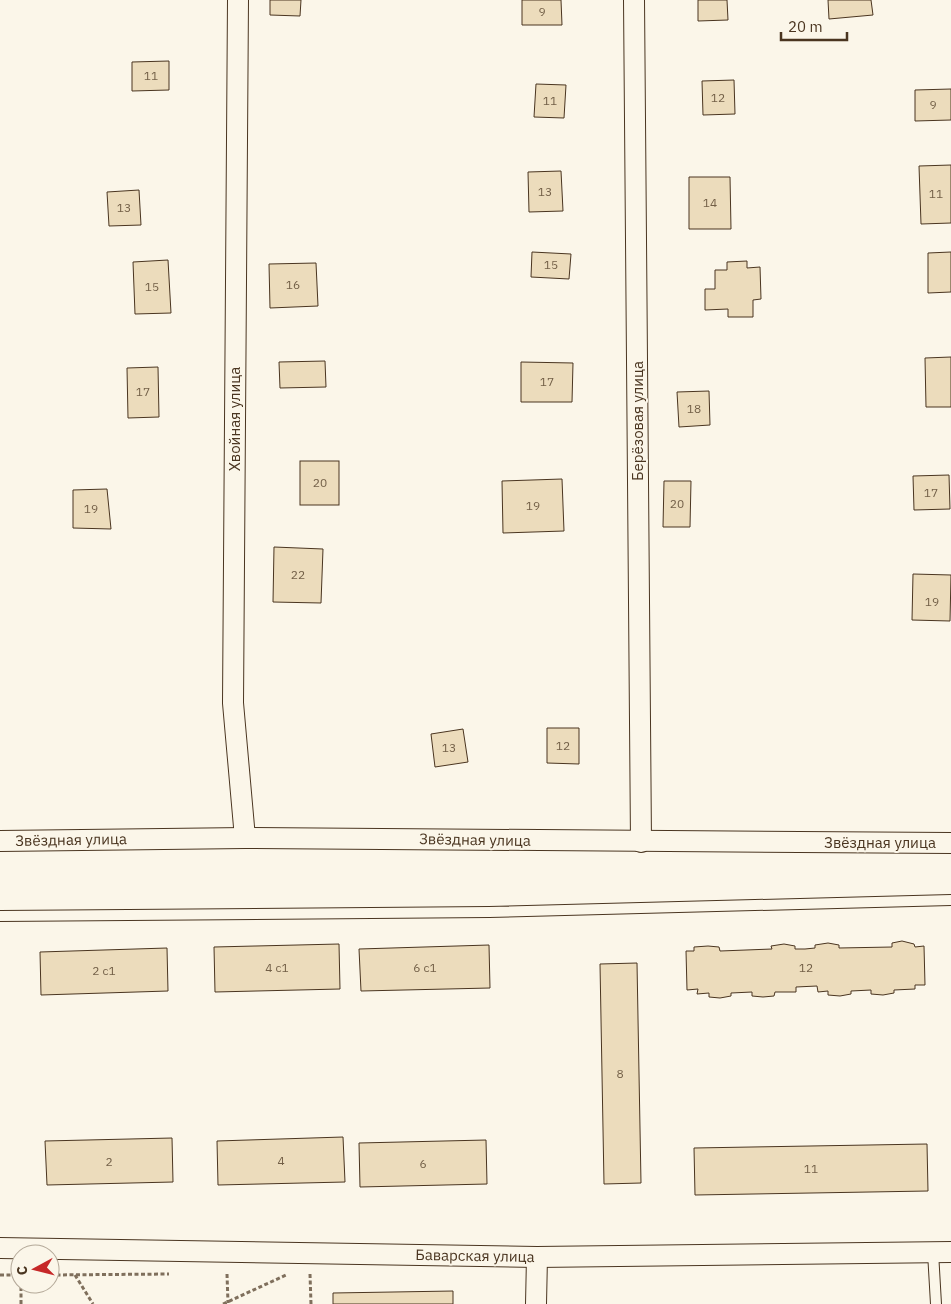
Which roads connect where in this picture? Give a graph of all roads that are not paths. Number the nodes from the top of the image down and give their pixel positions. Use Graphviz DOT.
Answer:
graph roads {
  1 [pos="238,0"];
  2 [pos="634,0"];
  3 [pos="245,838"];
  4 [pos="0,841"];
  5 [pos="641,842"];
  6 [pos="951,843"];
  7 [pos="951,900"];
  8 [pos="0,916"];
  9 [pos="0,1248"];
  10 [pos="942,1252"];
  11 [pos="537,1257"];
  12 [pos="536,1304"];
  13 [pos="936,1304"];
  1 -- 3 [label="street, Хвойная улица"];
  2 -- 5 [label="street, Берёзовая улица"];
  3 -- 4 [label="street, Звёздная улица"];
  3 -- 5 [label="street, Звёздная улица"];
  5 -- 6 [label="street, Звёздная улица"];
  7 -- 8 [label="lane"];
  9 -- 11 [label="street, Баварская улица"];
  10 -- 11 [label="street, Баварская улица"];
  10 -- 13 [label="lane"];
  11 -- 12 [label="street"];
}
